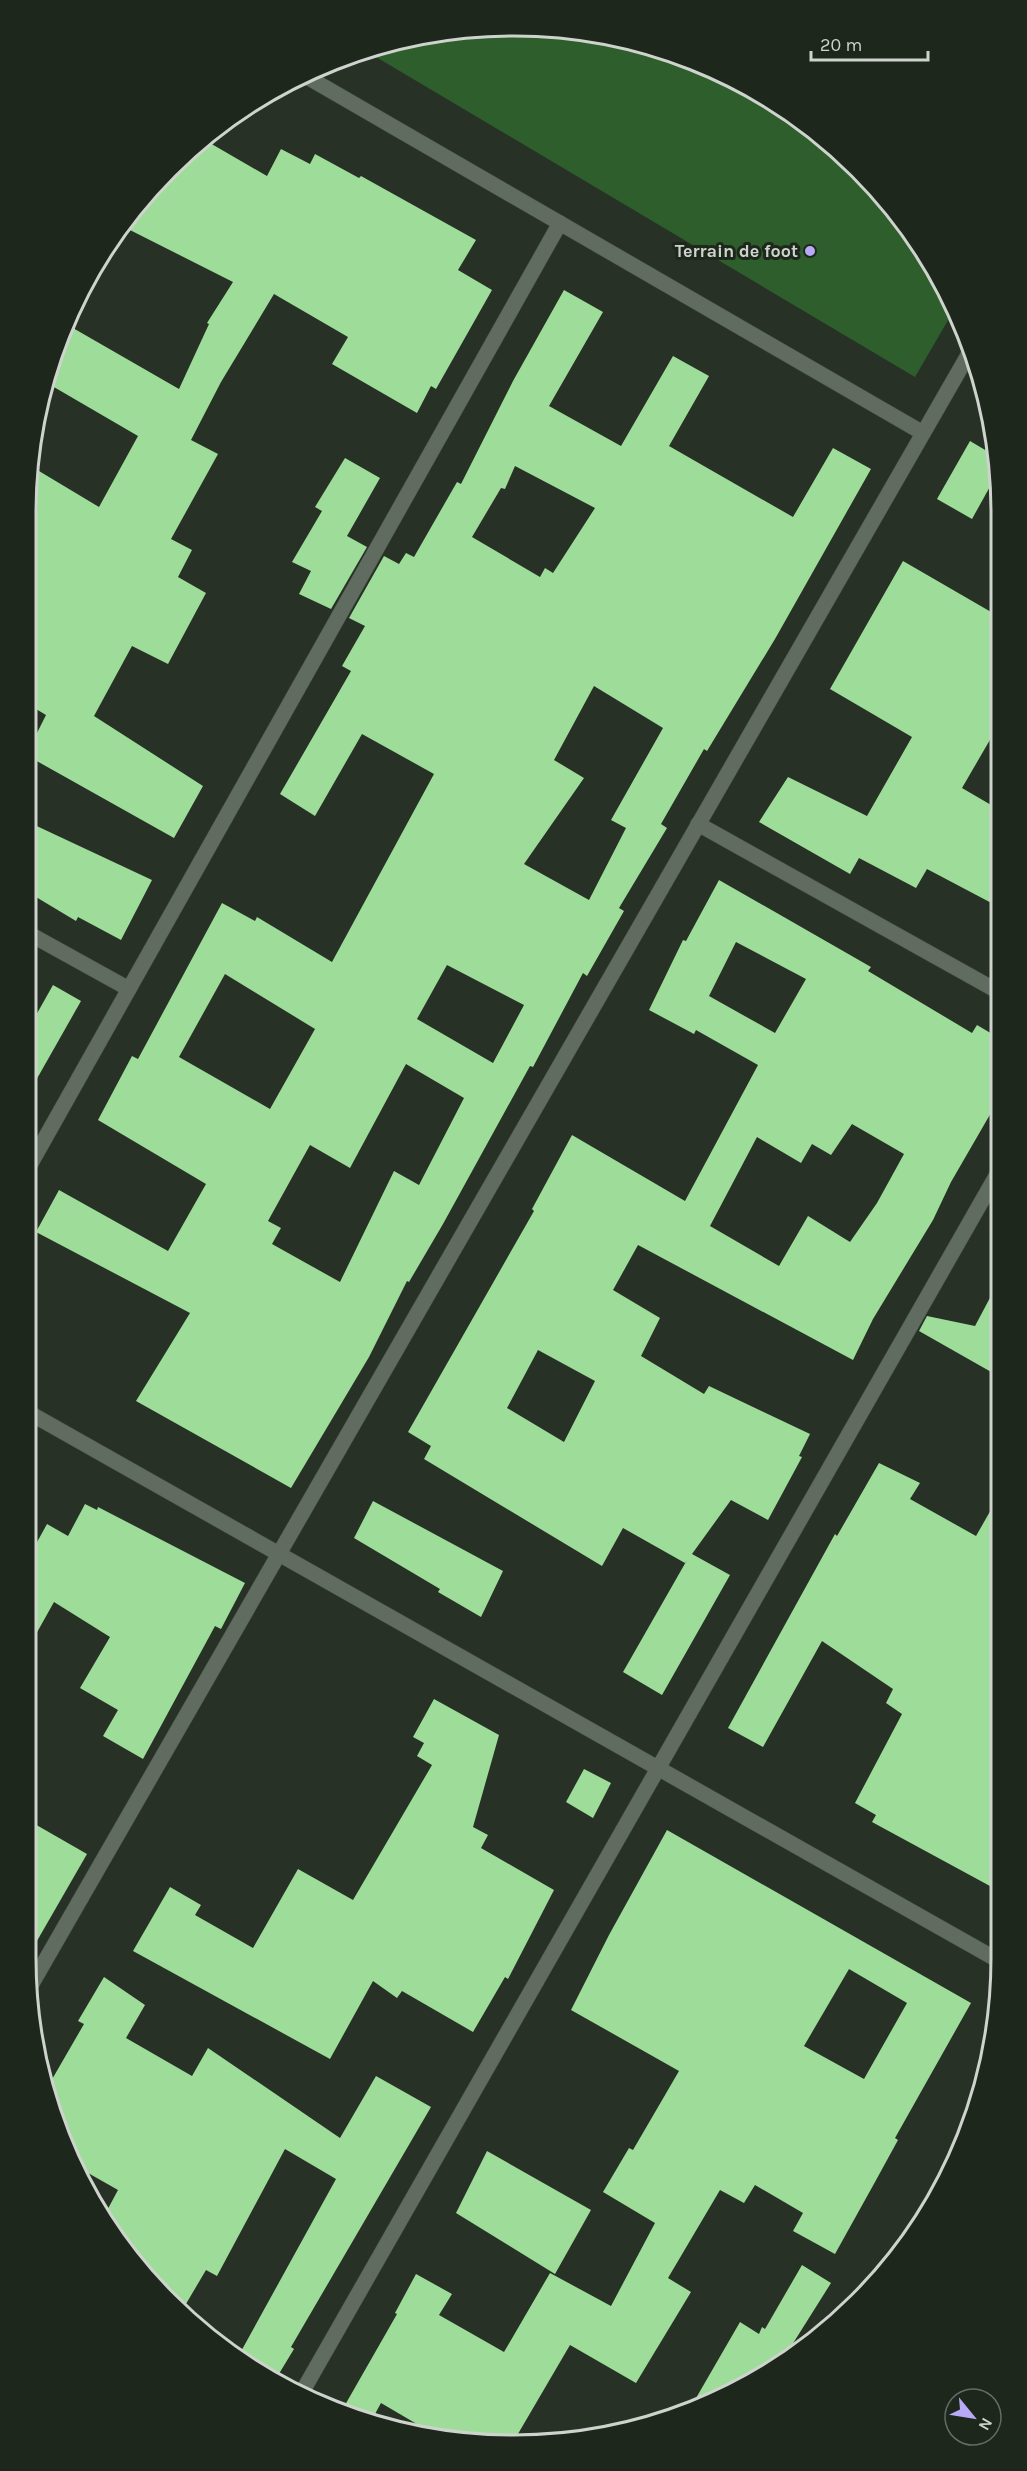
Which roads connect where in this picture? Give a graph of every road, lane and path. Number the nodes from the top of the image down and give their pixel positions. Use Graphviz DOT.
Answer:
graph roads {
  1 [pos="313,80"];
  2 [pos="560,223"];
  3 [pos="965,358"];
  4 [pos="923,433"];
  5 [pos="698,824"];
  6 [pos="36,938"];
  7 [pos="991,988"];
  8 [pos="129,989"];
  9 [pos="36,1154"];
  10 [pos="991,1185"];
  11 [pos="36,1417"];
  12 [pos="279,1554"];
  13 [pos="656,1768"];
  14 [pos="991,1956"];
  15 [pos="37,1976"];
  16 [pos="305,2387"];
  1 -- 2 [label="street"];
  2 -- 4 [label="street"];
  2 -- 8 [label="street"];
  3 -- 4 [label="street"];
  4 -- 5 [label="street"];
  5 -- 7 [label="street"];
  5 -- 12 [label="street"];
  6 -- 8 [label="street"];
  8 -- 9 [label="street"];
  10 -- 13 [label="street"];
  11 -- 12 [label="street"];
  12 -- 13 [label="street"];
  12 -- 15 [label="street"];
  13 -- 14 [label="street"];
  13 -- 16 [label="street"];
}
